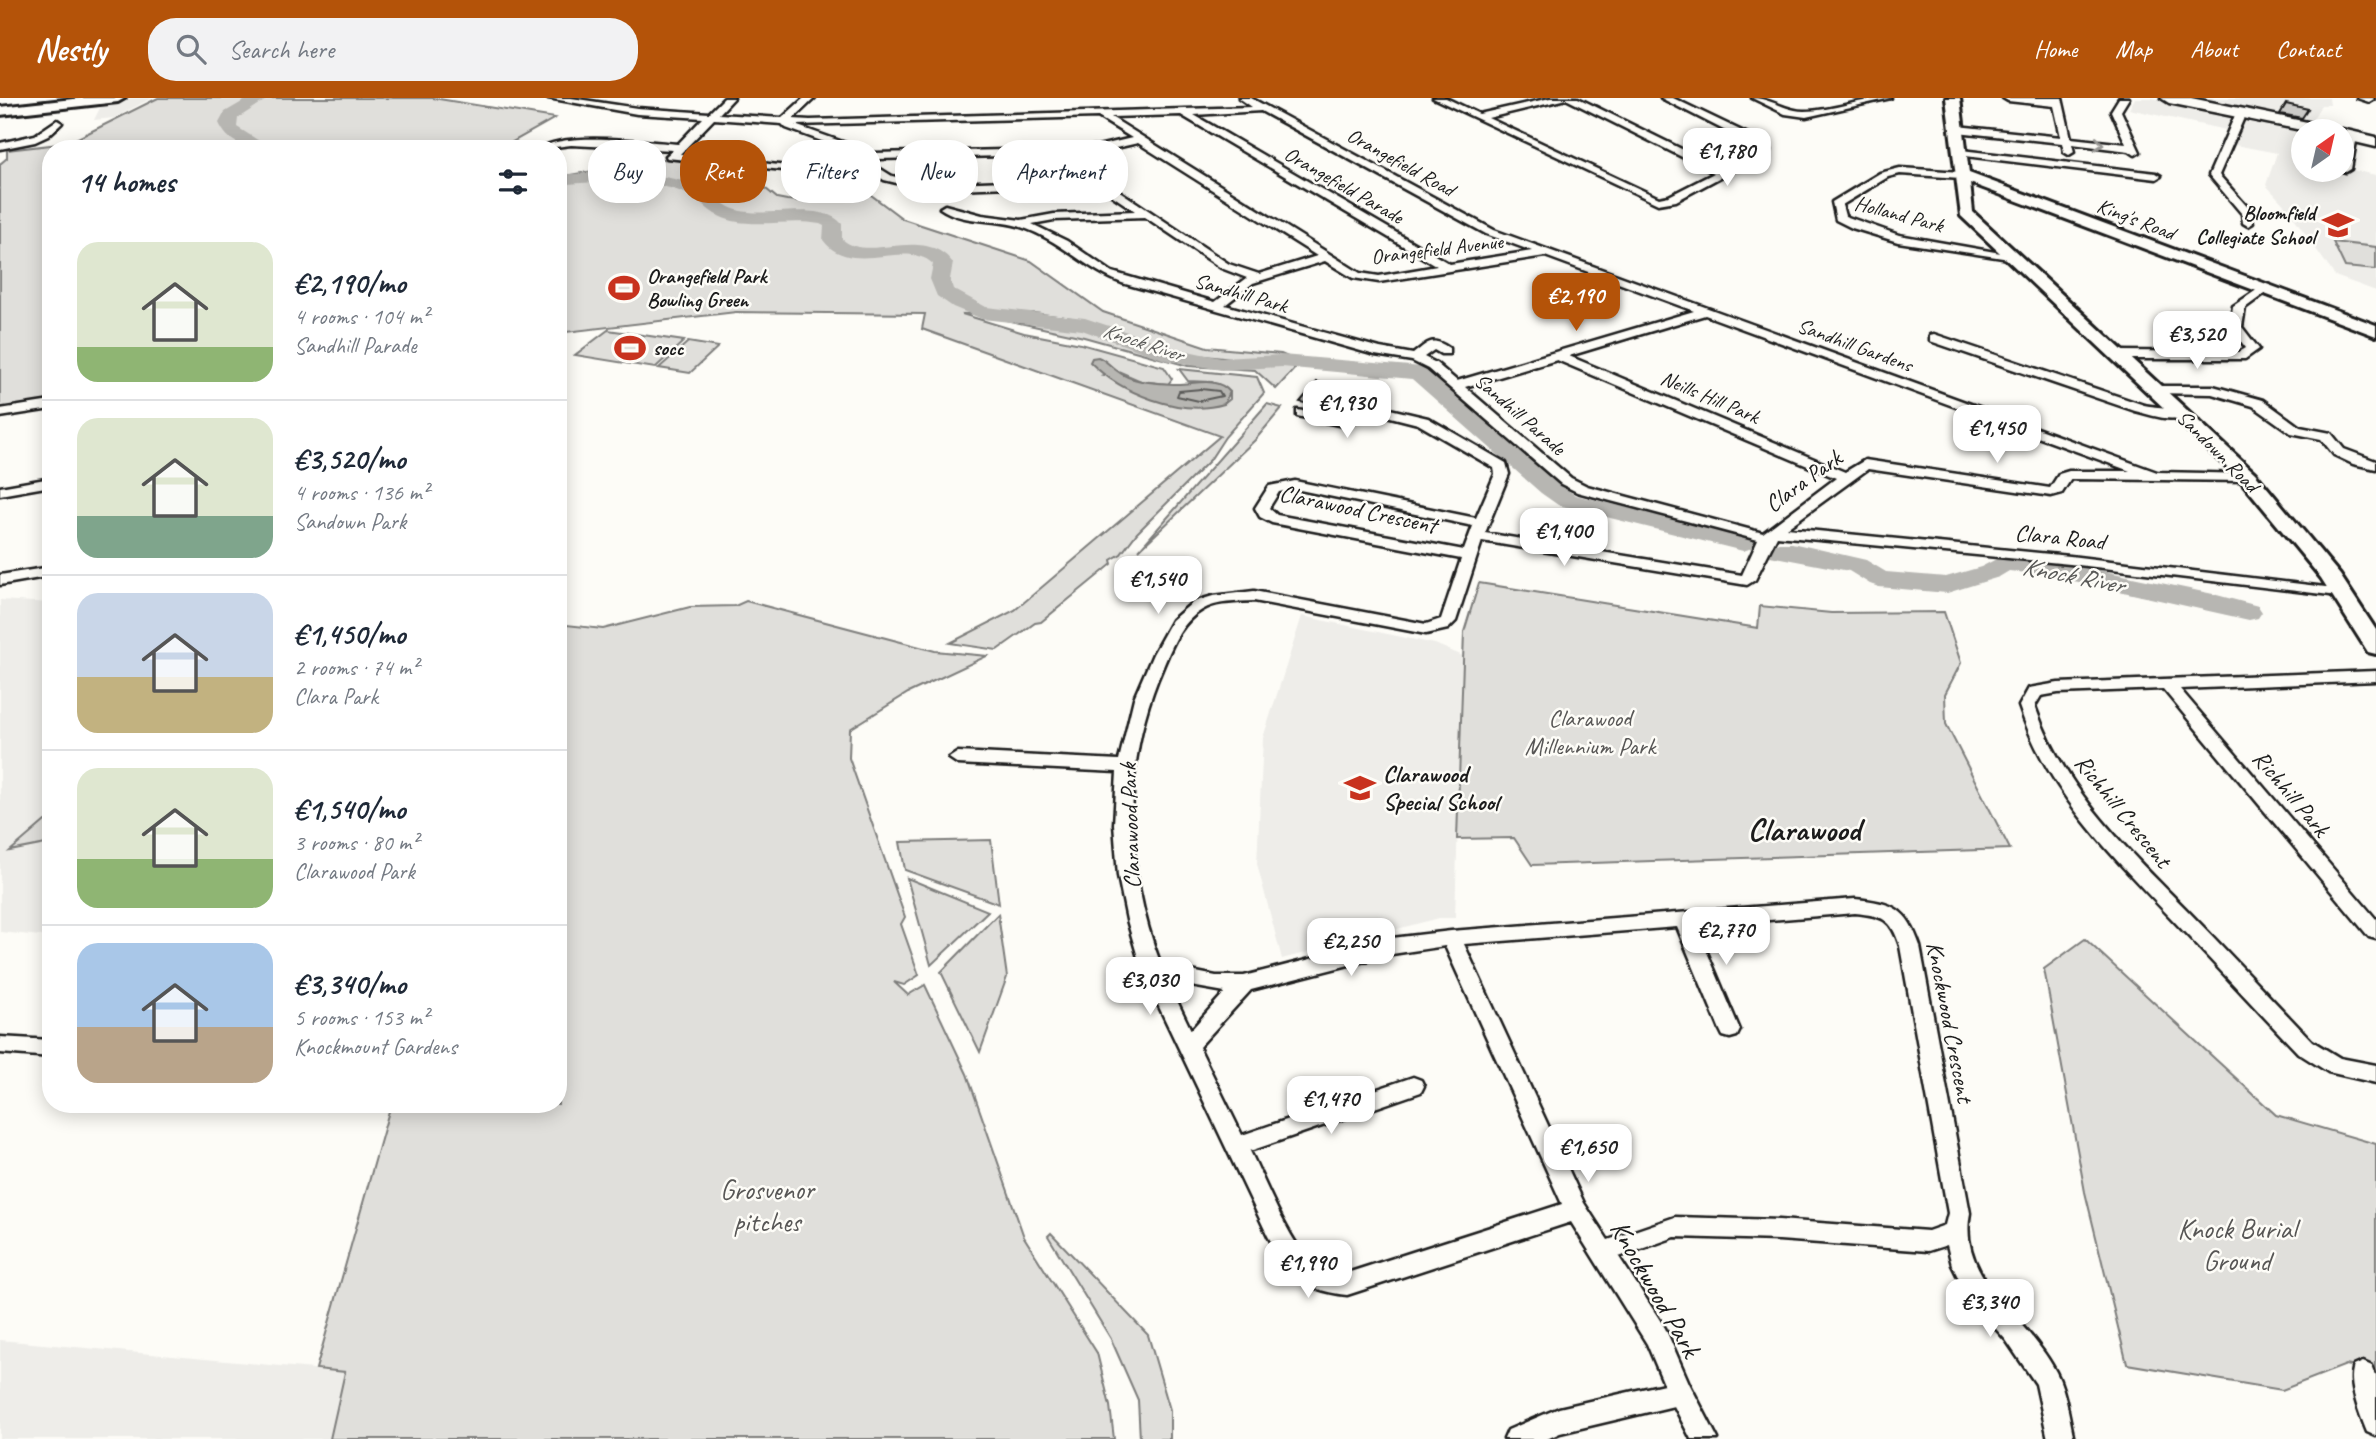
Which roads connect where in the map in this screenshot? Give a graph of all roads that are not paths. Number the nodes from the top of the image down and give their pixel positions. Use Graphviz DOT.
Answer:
graph roads {
  1 [pos="110,98"];
  2 [pos="553,98"];
  3 [pos="636,98"];
  4 [pos="729,98"];
  5 [pos="810,98"];
  6 [pos="1244,98"];
  7 [pos="1438,98"];
  8 [pos="1563,98"];
  9 [pos="1571,98"];
  10 [pos="1666,98"];
  11 [pos="1757,98"];
  12 [pos="1953,98"];
  13 [pos="2008,98"];
  14 [pos="2124,98"];
  15 [pos="2169,98"];
  16 [pos="2362,98"];
  17 [pos="1877,99"];
  18 [pos="2369,99"];
  19 [pos="2057,100"];
  20 [pos="2189,100"];
  21 [pos="1262,108"];
  22 [pos="623,109"];
  23 [pos="0,110"];
  24 [pos="1100,110"];
  25 [pos="1184,113"];
  26 [pos="2241,113"];
  27 [pos="709,116"];
  28 [pos="1482,116"];
  29 [pos="785,121"];
  30 [pos="2291,123"];
  31 [pos="41,127"];
  32 [pos="1957,129"];
  33 [pos="2354,137"];
  34 [pos="686,140"];
  35 [pos="828,140"];
  36 [pos="1138,140"];
  37 [pos="2065,141"];
  38 [pos="1128,142"];
  39 [pos="2376,142"];
  40 [pos="567,143"];
  41 [pos="0,146"];
  42 [pos="680,146"];
  43 [pos="992,153"];
  44 [pos="1961,153"];
  45 [pos="881,156"];
  46 [pos="680,159"];
  47 [pos="2073,165"];
  48 [pos="767,167"];
  49 [pos="779,168"];
  50 [pos="1722,173"];
  51 [pos="881,174"];
  52 [pos="1961,175"];
  53 [pos="2156,176"];
  54 [pos="992,185"];
  55 [pos="1128,201"];
  56 [pos="946,208"];
  57 [pos="1147,214"];
  58 [pos="1021,223"];
  59 [pos="2248,223"];
  60 [pos="1543,253"];
  61 [pos="1325,257"];
  62 [pos="2012,258"];
  63 [pos="1448,268"];
  64 [pos="1259,278"];
  65 [pos="2265,289"];
  66 [pos="1217,306"];
  67 [pos="1706,311"];
  68 [pos="2376,331"];
  69 [pos="1934,338"];
  70 [pos="1445,351"];
  71 [pos="2117,355"];
  72 [pos="1559,356"];
  73 [pos="1415,358"];
  74 [pos="1455,386"];
  75 [pos="2156,390"];
  76 [pos="42,406"];
  77 [pos="0,413"];
  78 [pos="1302,413"];
  79 [pos="2181,414"];
  80 [pos="2376,465"];
  81 [pos="2153,475"];
  82 [pos="1845,477"];
  83 [pos="2248,477"];
  84 [pos="42,484"];
  85 [pos="0,491"];
  86 [pos="1479,529"];
  87 [pos="1769,535"];
  88 [pos="1471,556"];
  89 [pos="42,573"];
  90 [pos="0,580"];
  91 [pos="2342,594"];
  92 [pos="2376,648"];
  93 [pos="2376,677"];
  94 [pos="2168,685"];
  95 [pos="958,758"];
  96 [pos="1124,766"];
  97 [pos="1684,921"];
  98 [pos="2376,932"];
  99 [pos="1451,938"];
  100 [pos="1152,971"];
  101 [pos="1244,984"];
  102 [pos="1730,1030"];
  103 [pos="1187,1044"];
  104 [pos="0,1045"];
  105 [pos="42,1048"];
  106 [pos="2376,1074"];
  107 [pos="1413,1086"];
  108 [pos="1236,1146"];
  109 [pos="1576,1210"];
  110 [pos="1955,1232"];
  111 [pos="1603,1252"];
  112 [pos="2363,1374"];
  113 [pos="1680,1392"];
  114 [pos="2376,1423"];
  115 [pos="1517,1439"];
  116 [pos="1705,1439"];
  117 [pos="2061,1439"];
  1 -- 23 [label="street"];
  2 -- 22 [label="street"];
  3 -- 22 [label="street"];
  4 -- 27 [label="street"];
  5 -- 29 [label="street"];
  6 -- 21 [label="street, Orangefield Road"];
  7 -- 28 [label="street"];
  8 -- 28 [label="street"];
  9 -- 50 [label="street"];
  10 -- 50 [label="street"];
  11 -- 17 [label="street"];
  12 -- 32 [label="street, Sandown Road"];
  13 -- 19 [label="street"];
  37 -- 14 [label="street, one-way"];
  15 -- 20 [label="main road"];
  16 -- 18 [label="street"];
  19 -- 37 [label="street"];
  20 -- 26 [label="main road"];
  21 -- 25 [label="street"];
  21 -- 60 [label="street, Orangefield Road"];
  22 -- 27 [label="street"];
  24 -- 25 [label="street"];
  24 -- 29 [label="street"];
  24 -- 36 [label="street, Orangefield Avenue"];
  25 -- 63 [label="street, Orangefield Parade"];
  26 -- 30 [label="main road"];
  26 -- 59 [label="street"];
  27 -- 29 [label="street"];
  27 -- 34 [label="street"];
  28 -- 50 [label="street"];
  29 -- 35 [label="street"];
  31 -- 41 [label="street"];
  32 -- 37 [label="street"];
  32 -- 44 [label="street, Sandown Road"];
  33 -- 39 [label="main road"];
  36 -- 38 [label="street"];
  36 -- 61 [label="street, Orangefield Avenue"];
  37 -- 47 [label="street"];
  40 -- 42 [label="street"];
  42 -- 46 [label="street"];
  43 -- 45 [label="street"];
  44 -- 47 [label="street"];
  44 -- 52 [label="street, Sandown Road"];
  47 -- 53 [label="street"];
  48 -- 49 [label="street"];
  51 -- 54 [label="street"];
  52 -- 62 [label="street, Sandown Road"];
  52 -- 62 [label="street, Holland Park"];
  52 -- 65 [label="street, King's Road"];
  55 -- 57 [label="street"];
  56 -- 58 [label="street, Sandhill Park"];
  57 -- 58 [label="street, Sandhill Park"];
  57 -- 64 [label="street"];
  58 -- 66 [label="street, Sandhill Park"];
  60 -- 63 [label="street, Orangefield Avenue"];
  60 -- 67 [label="street, Sandhill Gardens"];
  61 -- 63 [label="street, Orangefield Avenue"];
  61 -- 64 [label="street"];
  62 -- 71 [label="street, Sandown Road"];
  64 -- 66 [label="street"];
  65 -- 68 [label="street, King's Road"];
  65 -- 71 [label="street"];
  66 -- 73 [label="street, Sandhill Park"];
  67 -- 72 [label="street, Sandhill Parade"];
  67 -- 81 [label="street, Sandhill Gardens"];
  69 -- 79 [label="street"];
  70 -- 73 [label="street"];
  71 -- 75 [label="street, Sandown Road"];
  72 -- 74 [label="street, Sandhill Parade"];
  72 -- 82 [label="street, Neills Hill Park"];
  73 -- 74 [label="street, Sandhill Park"];
  74 -- 87 [label="street, Sandhill Parade"];
  75 -- 79 [label="street, Sandown Road"];
  75 -- 80 [label="street"];
  76 -- 77 [label="street"];
  78 -- 86 [label="street, Clarawood Park"];
  79 -- 83 [label="street, Sandown Road"];
  81 -- 82 [label="street, Clara Park"];
  81 -- 83 [label="street, Clara Park"];
  82 -- 87 [label="street, Clara Park"];
  83 -- 91 [label="street, Sandown Road"];
  84 -- 85 [label="street"];
  86 -- 87 [label="street, Clara Park"];
  86 -- 88 [label="street, Clarawood Park"];
  86 -- 88 [label="street, Clarawood Crescent"];
  87 -- 91 [label="street, Clara Road"];
  88 -- 96 [label="street, Clarawood Park"];
  89 -- 90 [label="street"];
  91 -- 92 [label="street, Sandown Road"];
  93 -- 94 [label="street, Richhill Crescent"];
  94 -- 98 [label="street, Richhill Park"];
  94 -- 106 [label="street, Richhill Crescent"];
  95 -- 96 [label="street"];
  96 -- 100 [label="street, Clarawood Park"];
  97 -- 99 [label="street, Knockwood Crescent"];
  97 -- 102 [label="street"];
  97 -- 110 [label="street, Knockwood Crescent"];
  99 -- 101 [label="street, Knockwood Crescent"];
  99 -- 109 [label="street, Knockwood Park"];
  100 -- 101 [label="street, Knockwood Crescent"];
  100 -- 103 [label="street, Clarawood Park"];
  101 -- 103 [label="street"];
  103 -- 108 [label="street, Clarawood Park"];
  104 -- 105 [label="street"];
  107 -- 108 [label="street"];
  108 -- 109 [label="street, Clarawood Park"];
  109 -- 111 [label="street, Knockwood Park"];
  110 -- 111 [label="street"];
  110 -- 117 [label="street, Knockwood Crescent"];
  111 -- 113 [label="street, Knockwood Park"];
  112 -- 114 [label="street"];
  113 -- 115 [label="street"];
  113 -- 116 [label="street, Knockwood Park"];
}
